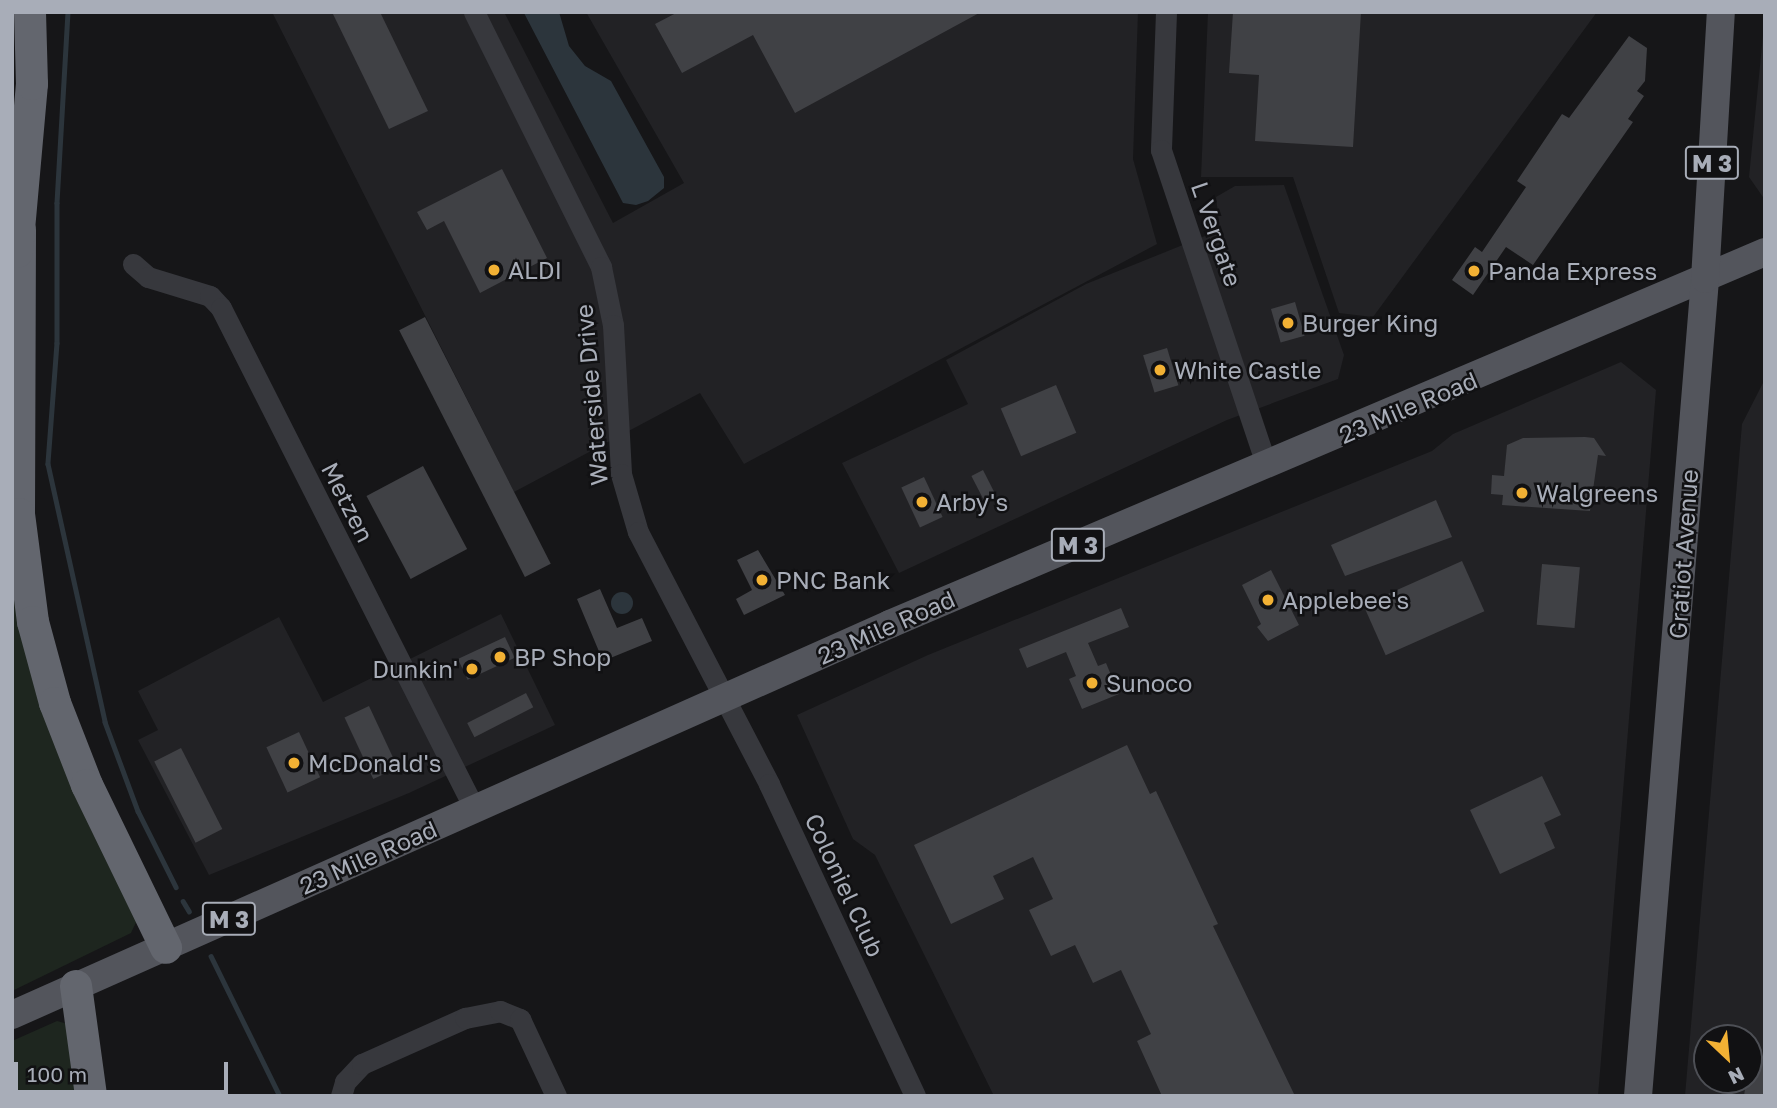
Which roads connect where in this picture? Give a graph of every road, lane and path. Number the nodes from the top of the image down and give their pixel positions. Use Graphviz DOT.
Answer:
graph roads {
  1 [pos="30,12"];
  2 [pos="474,12"];
  3 [pos="1166,12"];
  4 [pos="1721,12"];
  5 [pos="20,230"];
  6 [pos="1765,252"];
  7 [pos="133,264"];
  8 [pos="1705,279"];
  9 [pos="12,295"];
  10 [pos="1267,466"];
  11 [pos="723,698"];
  12 [pos="475,810"];
  13 [pos="166,948"];
  14 [pos="76,986"];
  15 [pos="12,1015"];
  16 [pos="91,1096"];
  17 [pos="341,1096"];
  18 [pos="556,1096"];
  19 [pos="915,1096"];
  20 [pos="1638,1096"];
  1 -- 5 [label="highway"];
  2 -- 11 [label="street, Waterside Drive"];
  3 -- 10 [label="street, L Vergate"];
  4 -- 8 [label="main road, Gratiot Avenue / M 3"];
  5 -- 9 [label="highway"];
  5 -- 13 [label="highway"];
  6 -- 8 [label="main road, 23 Mile Road"];
  7 -- 12 [label="street, Metzen"];
  8 -- 10 [label="main road, 23 Mile Road / M 3"];
  8 -- 20 [label="main road, Gratiot Avenue"];
  10 -- 11 [label="main road, 23 Mile Road / M 3"];
  11 -- 12 [label="main road, 23 Mile Road / M 3"];
  11 -- 19 [label="street, Coloniel Club"];
  12 -- 13 [label="main road, 23 Mile Road / M 3"];
  13 -- 14 [label="main road, 23 Mile Road / M 3"];
  14 -- 15 [label="main road, 23 Mile Road / M 3"];
  14 -- 16 [label="highway"];
  17 -- 18 [label="street"];
}
